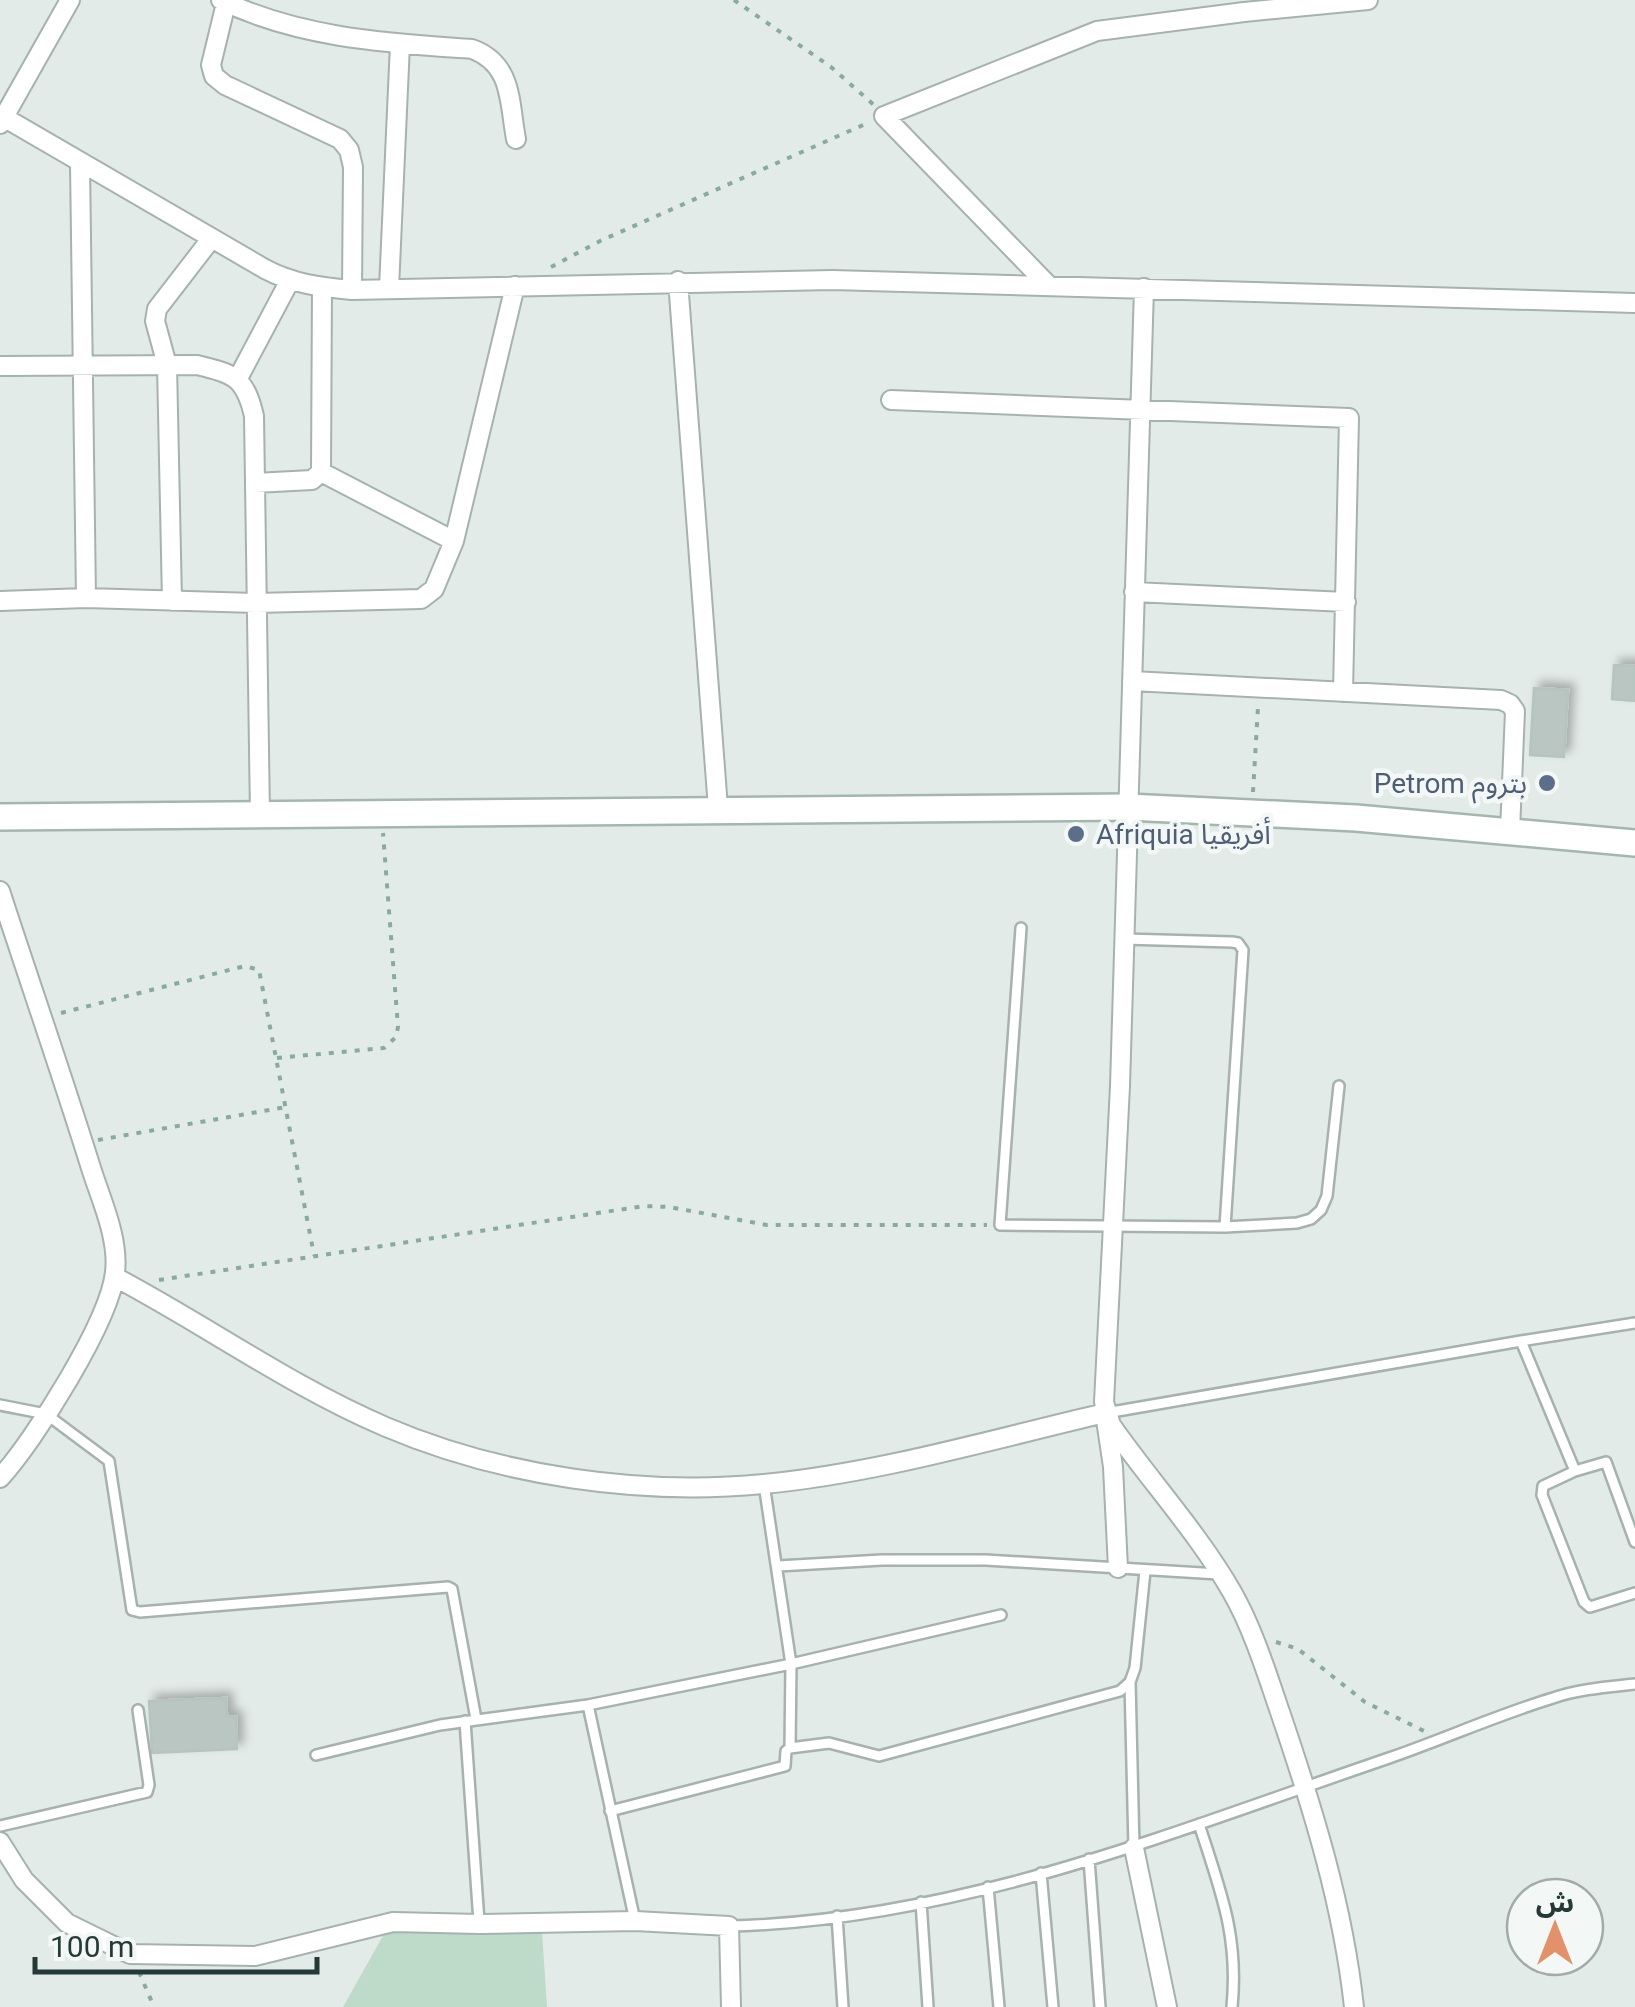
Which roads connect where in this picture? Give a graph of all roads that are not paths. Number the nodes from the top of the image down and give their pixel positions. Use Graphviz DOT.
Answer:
graph roads {
  1 [pos="70,0"];
  2 [pos="1368,0"];
  3 [pos="223,1"];
  4 [pos="400,44"];
  5 [pos="1,119"];
  6 [pos="516,139"];
  7 [pos="80,164"];
  8 [pos="211,239"];
  9 [pos="678,281"];
  10 [pos="289,282"];
  11 [pos="1048,285"];
  12 [pos="515,286"];
  13 [pos="322,287"];
  14 [pos="389,288"];
  15 [pos="1144,288"];
  16 [pos="352,290"];
  17 [pos="1635,303"];
  18 [pos="167,365"];
  19 [pos="0,366"];
  20 [pos="81,368"];
  21 [pos="238,380"];
  22 [pos="891,400"];
  23 [pos="1140,408"];
  24 [pos="321,472"];
  25 [pos="255,483"];
  26 [pos="454,541"];
  27 [pos="1134,592"];
  28 [pos="86,598"];
  29 [pos="172,600"];
  30 [pos="0,601"];
  31 [pos="1346,602"];
  32 [pos="256,603"];
  33 [pos="1132,681"];
  34 [pos="1343,692"];
  35 [pos="1128,807"];
  36 [pos="718,808"];
  37 [pos="260,816"];
  38 [pos="0,817"];
  39 [pos="1510,831"];
  40 [pos="1635,842"];
  41 [pos="0,890"];
  42 [pos="1021,928"];
  43 [pos="1124,938"];
  44 [pos="1339,1086"];
  45 [pos="1225,1227"];
  46 [pos="1113,1228"];
  47 [pos="122,1281"];
  48 [pos="1635,1323"];
  49 [pos="1521,1341"];
  50 [pos="0,1405"];
  51 [pos="1105,1413"];
  52 [pos="46,1414"];
  53 [pos="1575,1471"];
  54 [pos="0,1478"];
  55 [pos="764,1484"];
  56 [pos="1635,1542"];
  57 [pos="778,1566"];
  58 [pos="1118,1568"];
  59 [pos="1145,1571"];
  60 [pos="1221,1574"];
  61 [pos="1635,1593"];
  62 [pos="1001,1615"];
  63 [pos="791,1664"];
  64 [pos="1130,1682"];
  65 [pos="1635,1684"];
  66 [pos="588,1704"];
  67 [pos="138,1710"];
  68 [pos="476,1718"];
  69 [pos="464,1721"];
  70 [pos="790,1748"];
  71 [pos="316,1755"];
  72 [pos="1306,1786"];
  73 [pos="610,1811"];
  74 [pos="1199,1824"];
  75 [pos="0,1826"];
  76 [pos="0,1842"];
  77 [pos="1134,1848"];
  78 [pos="1090,1859"];
  79 [pos="1041,1874"];
  80 [pos="988,1887"];
  81 [pos="921,1902"];
  82 [pos="837,1916"];
  83 [pos="635,1921"];
  84 [pos="480,1924"];
  85 [pos="729,1926"];
  86 [pos="731,2007"];
  87 [pos="843,2007"];
  88 [pos="928,2007"];
  89 [pos="998,2007"];
  90 [pos="1052,2007"];
  91 [pos="1100,2007"];
  92 [pos="1168,2007"];
  93 [pos="1232,2007"];
  94 [pos="1354,2007"];
  1 -- 5 [label="street"];
  2 -- 11 [label="street"];
  3 -- 4 [label="street"];
  3 -- 16 [label="street"];
  4 -- 6 [label="street"];
  4 -- 14 [label="street"];
  5 -- 7 [label="street"];
  7 -- 8 [label="street"];
  7 -- 20 [label="street"];
  8 -- 10 [label="street"];
  8 -- 18 [label="street"];
  9 -- 11 [label="street"];
  9 -- 12 [label="street"];
  9 -- 36 [label="street"];
  10 -- 13 [label="street"];
  10 -- 21 [label="street"];
  11 -- 15 [label="street"];
  12 -- 14 [label="street"];
  12 -- 26 [label="street"];
  13 -- 16 [label="street"];
  13 -- 24 [label="street"];
  14 -- 16 [label="street"];
  15 -- 17 [label="street"];
  15 -- 23 [label="street"];
  18 -- 20 [label="street"];
  18 -- 21 [label="street"];
  18 -- 29 [label="street"];
  19 -- 20 [label="street"];
  20 -- 28 [label="street"];
  21 -- 25 [label="street"];
  22 -- 23 [label="street"];
  23 -- 27 [label="street"];
  23 -- 31 [label="street"];
  24 -- 25 [label="street"];
  24 -- 26 [label="street"];
  25 -- 32 [label="street"];
  26 -- 32 [label="street"];
  27 -- 31 [label="street"];
  27 -- 33 [label="street"];
  28 -- 29 [label="street"];
  28 -- 30 [label="street"];
  29 -- 32 [label="street"];
  31 -- 34 [label="street"];
  32 -- 37 [label="street"];
  33 -- 34 [label="street"];
  33 -- 35 [label="street"];
  34 -- 39 [label="street"];
  35 -- 36 [label="main road"];
  35 -- 39 [label="main road"];
  35 -- 43 [label="street"];
  36 -- 37 [label="main road"];
  37 -- 38 [label="main road"];
  39 -- 40 [label="main road"];
  41 -- 47 [label="street"];
  42 -- 46 [label="lane"];
  43 -- 45 [label="lane"];
  43 -- 46 [label="street"];
  44 -- 45 [label="lane"];
  45 -- 46 [label="lane"];
  46 -- 51 [label="street"];
  47 -- 52 [label="street"];
  47 -- 55 [label="street"];
  48 -- 49 [label="lane"];
  49 -- 51 [label="lane"];
  49 -- 53 [label="lane"];
  50 -- 52 [label="lane"];
  51 -- 55 [label="street"];
  51 -- 58 [label="street"];
  51 -- 60 [label="street"];
  52 -- 54 [label="street"];
  52 -- 68 [label="lane"];
  53 -- 56 [label="lane"];
  53 -- 61 [label="lane"];
  55 -- 57 [label="lane"];
  57 -- 58 [label="lane"];
  57 -- 63 [label="lane"];
  58 -- 59 [label="lane"];
  59 -- 60 [label="lane"];
  59 -- 64 [label="lane"];
  60 -- 72 [label="street"];
  62 -- 63 [label="lane"];
  63 -- 66 [label="lane"];
  63 -- 70 [label="lane"];
  64 -- 70 [label="lane"];
  64 -- 77 [label="lane"];
  65 -- 72 [label="lane"];
  66 -- 68 [label="lane"];
  66 -- 73 [label="lane"];
  67 -- 75 [label="lane"];
  68 -- 69 [label="lane"];
  69 -- 71 [label="lane"];
  69 -- 84 [label="lane"];
  70 -- 73 [label="lane"];
  72 -- 74 [label="lane"];
  72 -- 94 [label="street"];
  73 -- 83 [label="lane"];
  74 -- 77 [label="lane"];
  74 -- 93 [label="lane"];
  76 -- 84 [label="street"];
  77 -- 78 [label="lane"];
  77 -- 92 [label="street"];
  78 -- 79 [label="lane"];
  78 -- 91 [label="lane"];
  79 -- 80 [label="lane"];
  79 -- 90 [label="lane"];
  80 -- 81 [label="lane"];
  80 -- 89 [label="lane"];
  81 -- 82 [label="lane"];
  81 -- 88 [label="lane"];
  82 -- 85 [label="lane"];
  82 -- 87 [label="lane"];
  83 -- 84 [label="street"];
  83 -- 85 [label="street"];
  85 -- 86 [label="street"];
}
